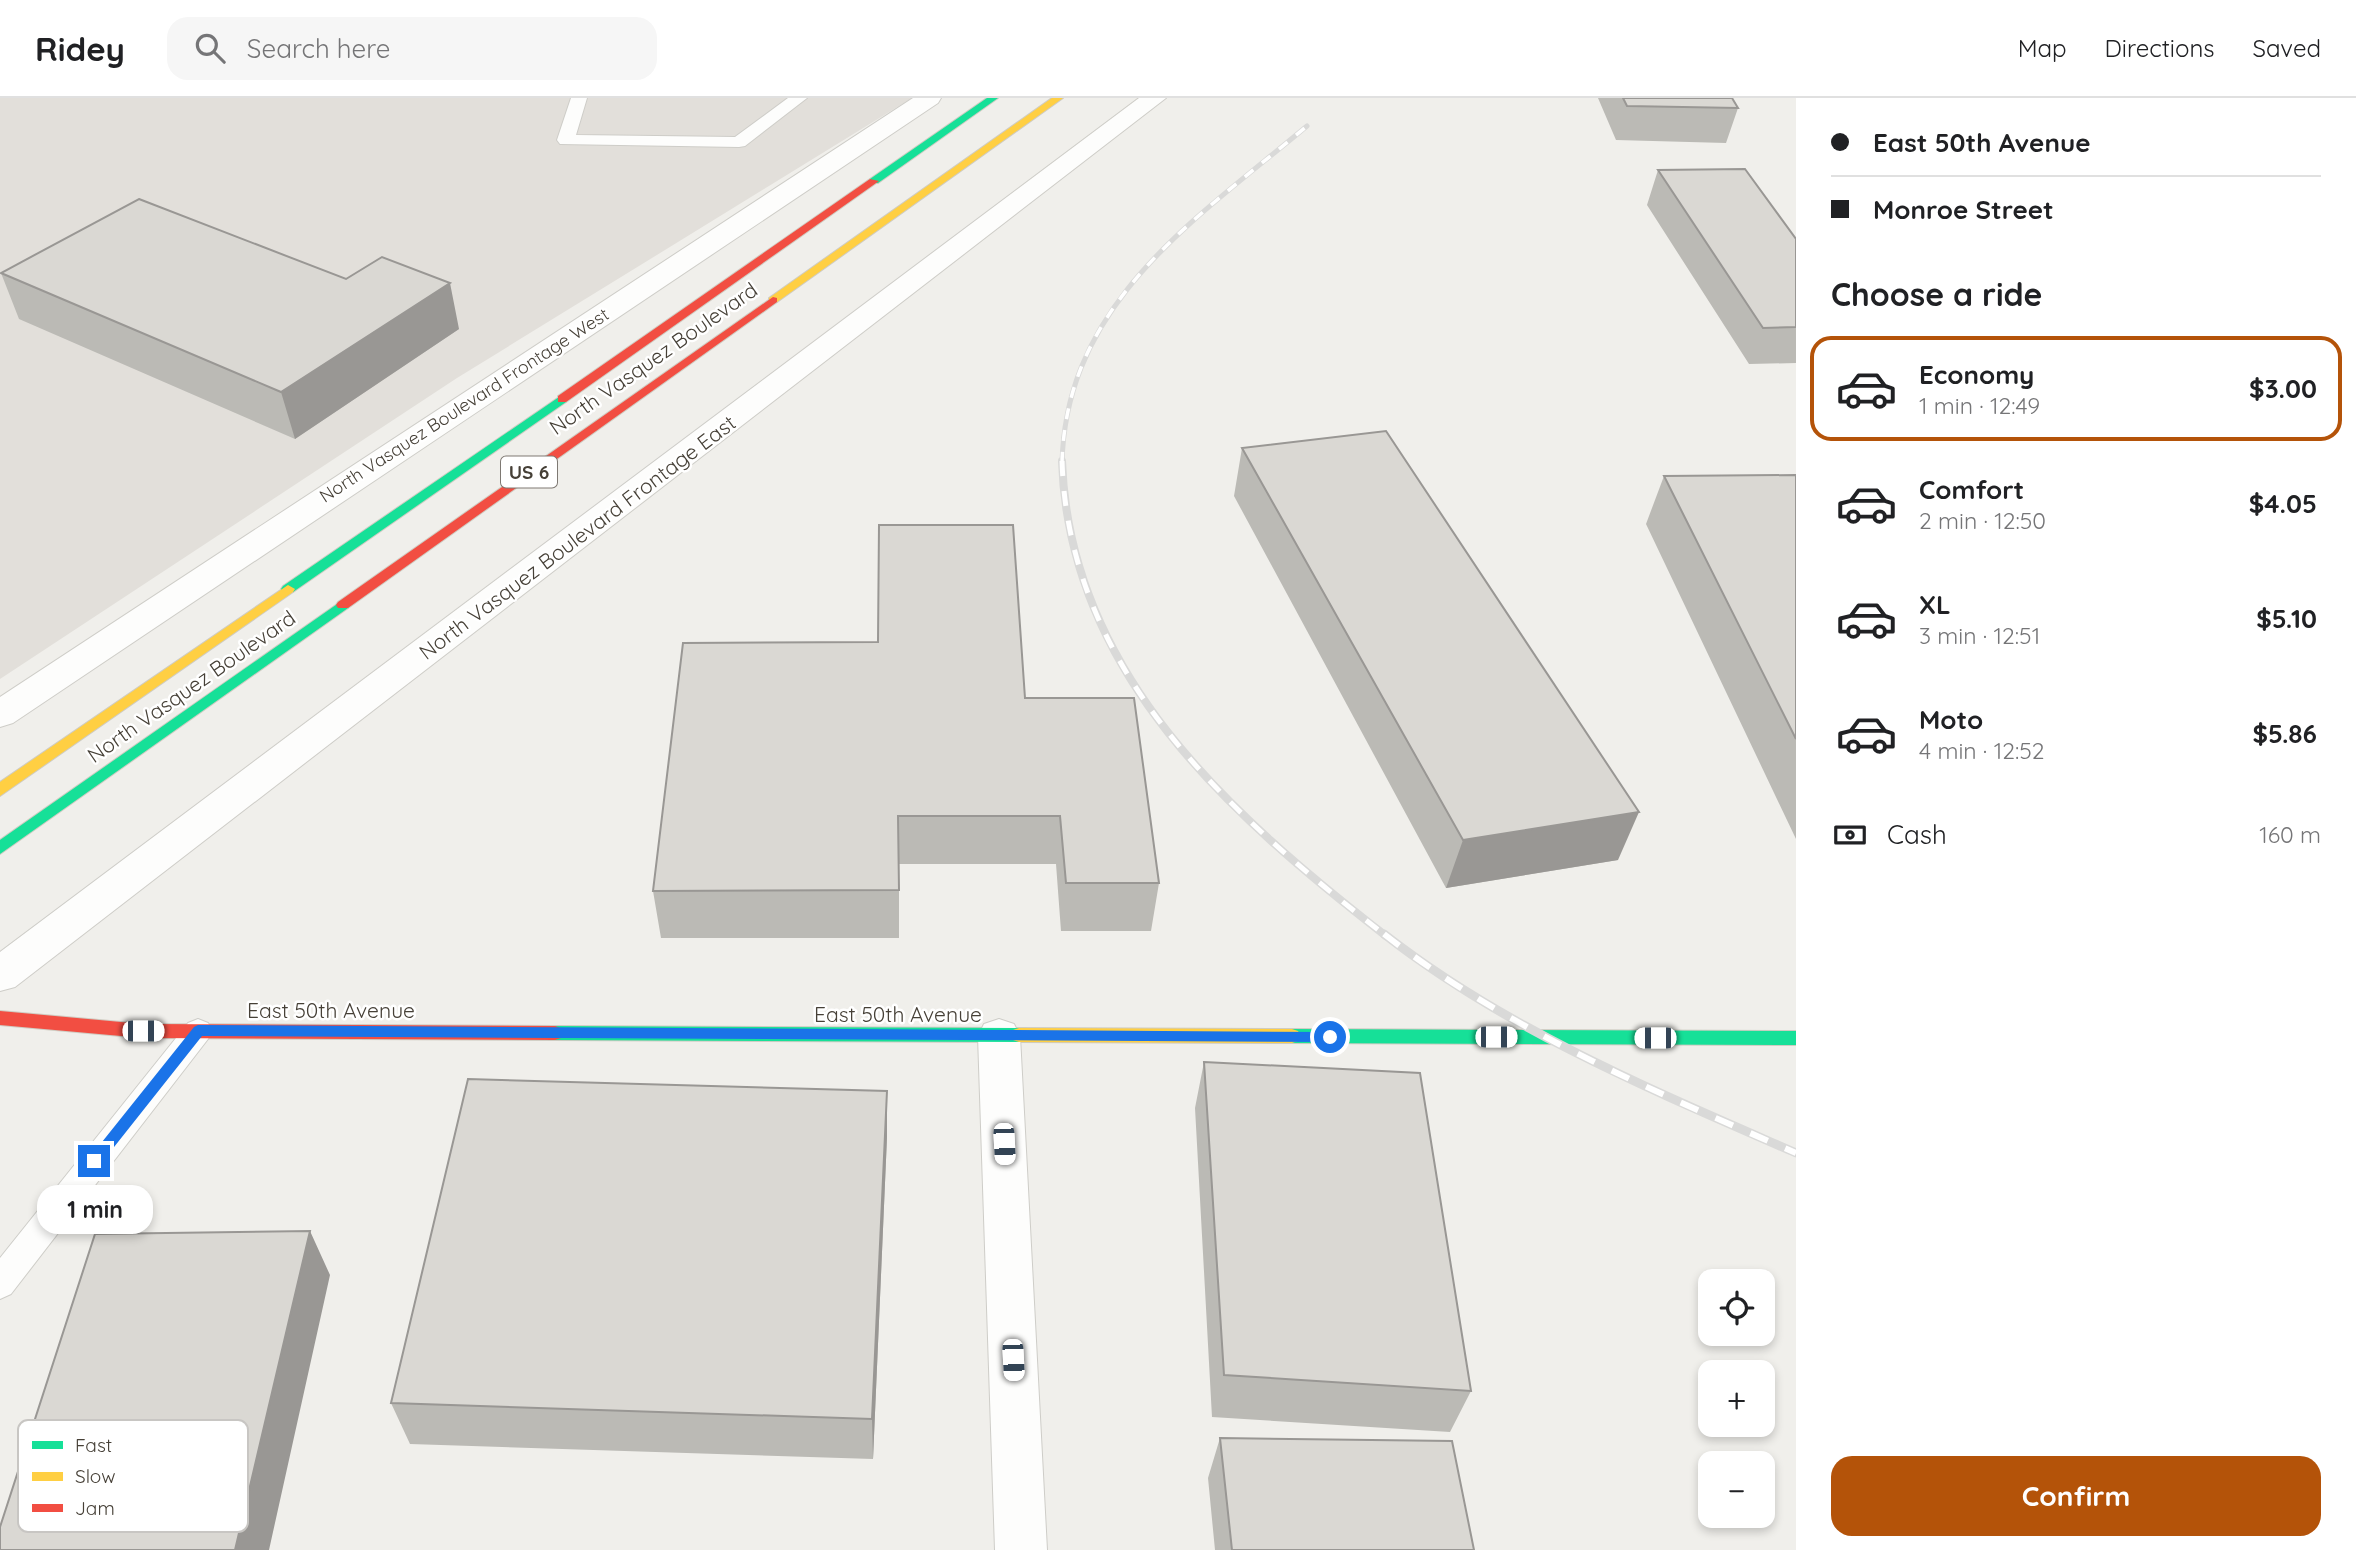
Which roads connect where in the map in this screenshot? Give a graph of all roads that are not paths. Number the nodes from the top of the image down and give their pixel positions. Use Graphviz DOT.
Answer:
graph roads {
  1 [pos="579,98"];
  2 [pos="799,98"];
  3 [pos="929,98"];
  4 [pos="993,98"];
  5 [pos="1058,98"];
  6 [pos="1154,98"];
  7 [pos="0,715"];
  8 [pos="0,790"];
  9 [pos="0,848"];
  10 [pos="0,975"];
  11 [pos="0,1018"];
  12 [pos="198,1031"];
  13 [pos="999,1035"];
  14 [pos="1796,1038"];
  15 [pos="0,1284"];
  16 [pos="1021,1550"];
  1 -- 2 [label="lane"];
  3 -- 7 [label="street, North Vasquez Boulevard Frontage West"];
  4 -- 8 [label="main road, North Vasquez Boulevard / US 6"];
  5 -- 9 [label="main road, North Vasquez Boulevard / US 6"];
  6 -- 10 [label="street, North Vasquez Boulevard Frontage East"];
  11 -- 12 [label="main road, East 50th Avenue"];
  12 -- 13 [label="main road, East 50th Avenue"];
  12 -- 15 [label="lane"];
  13 -- 14 [label="main road, East 50th Avenue"];
  13 -- 16 [label="street"];
}
